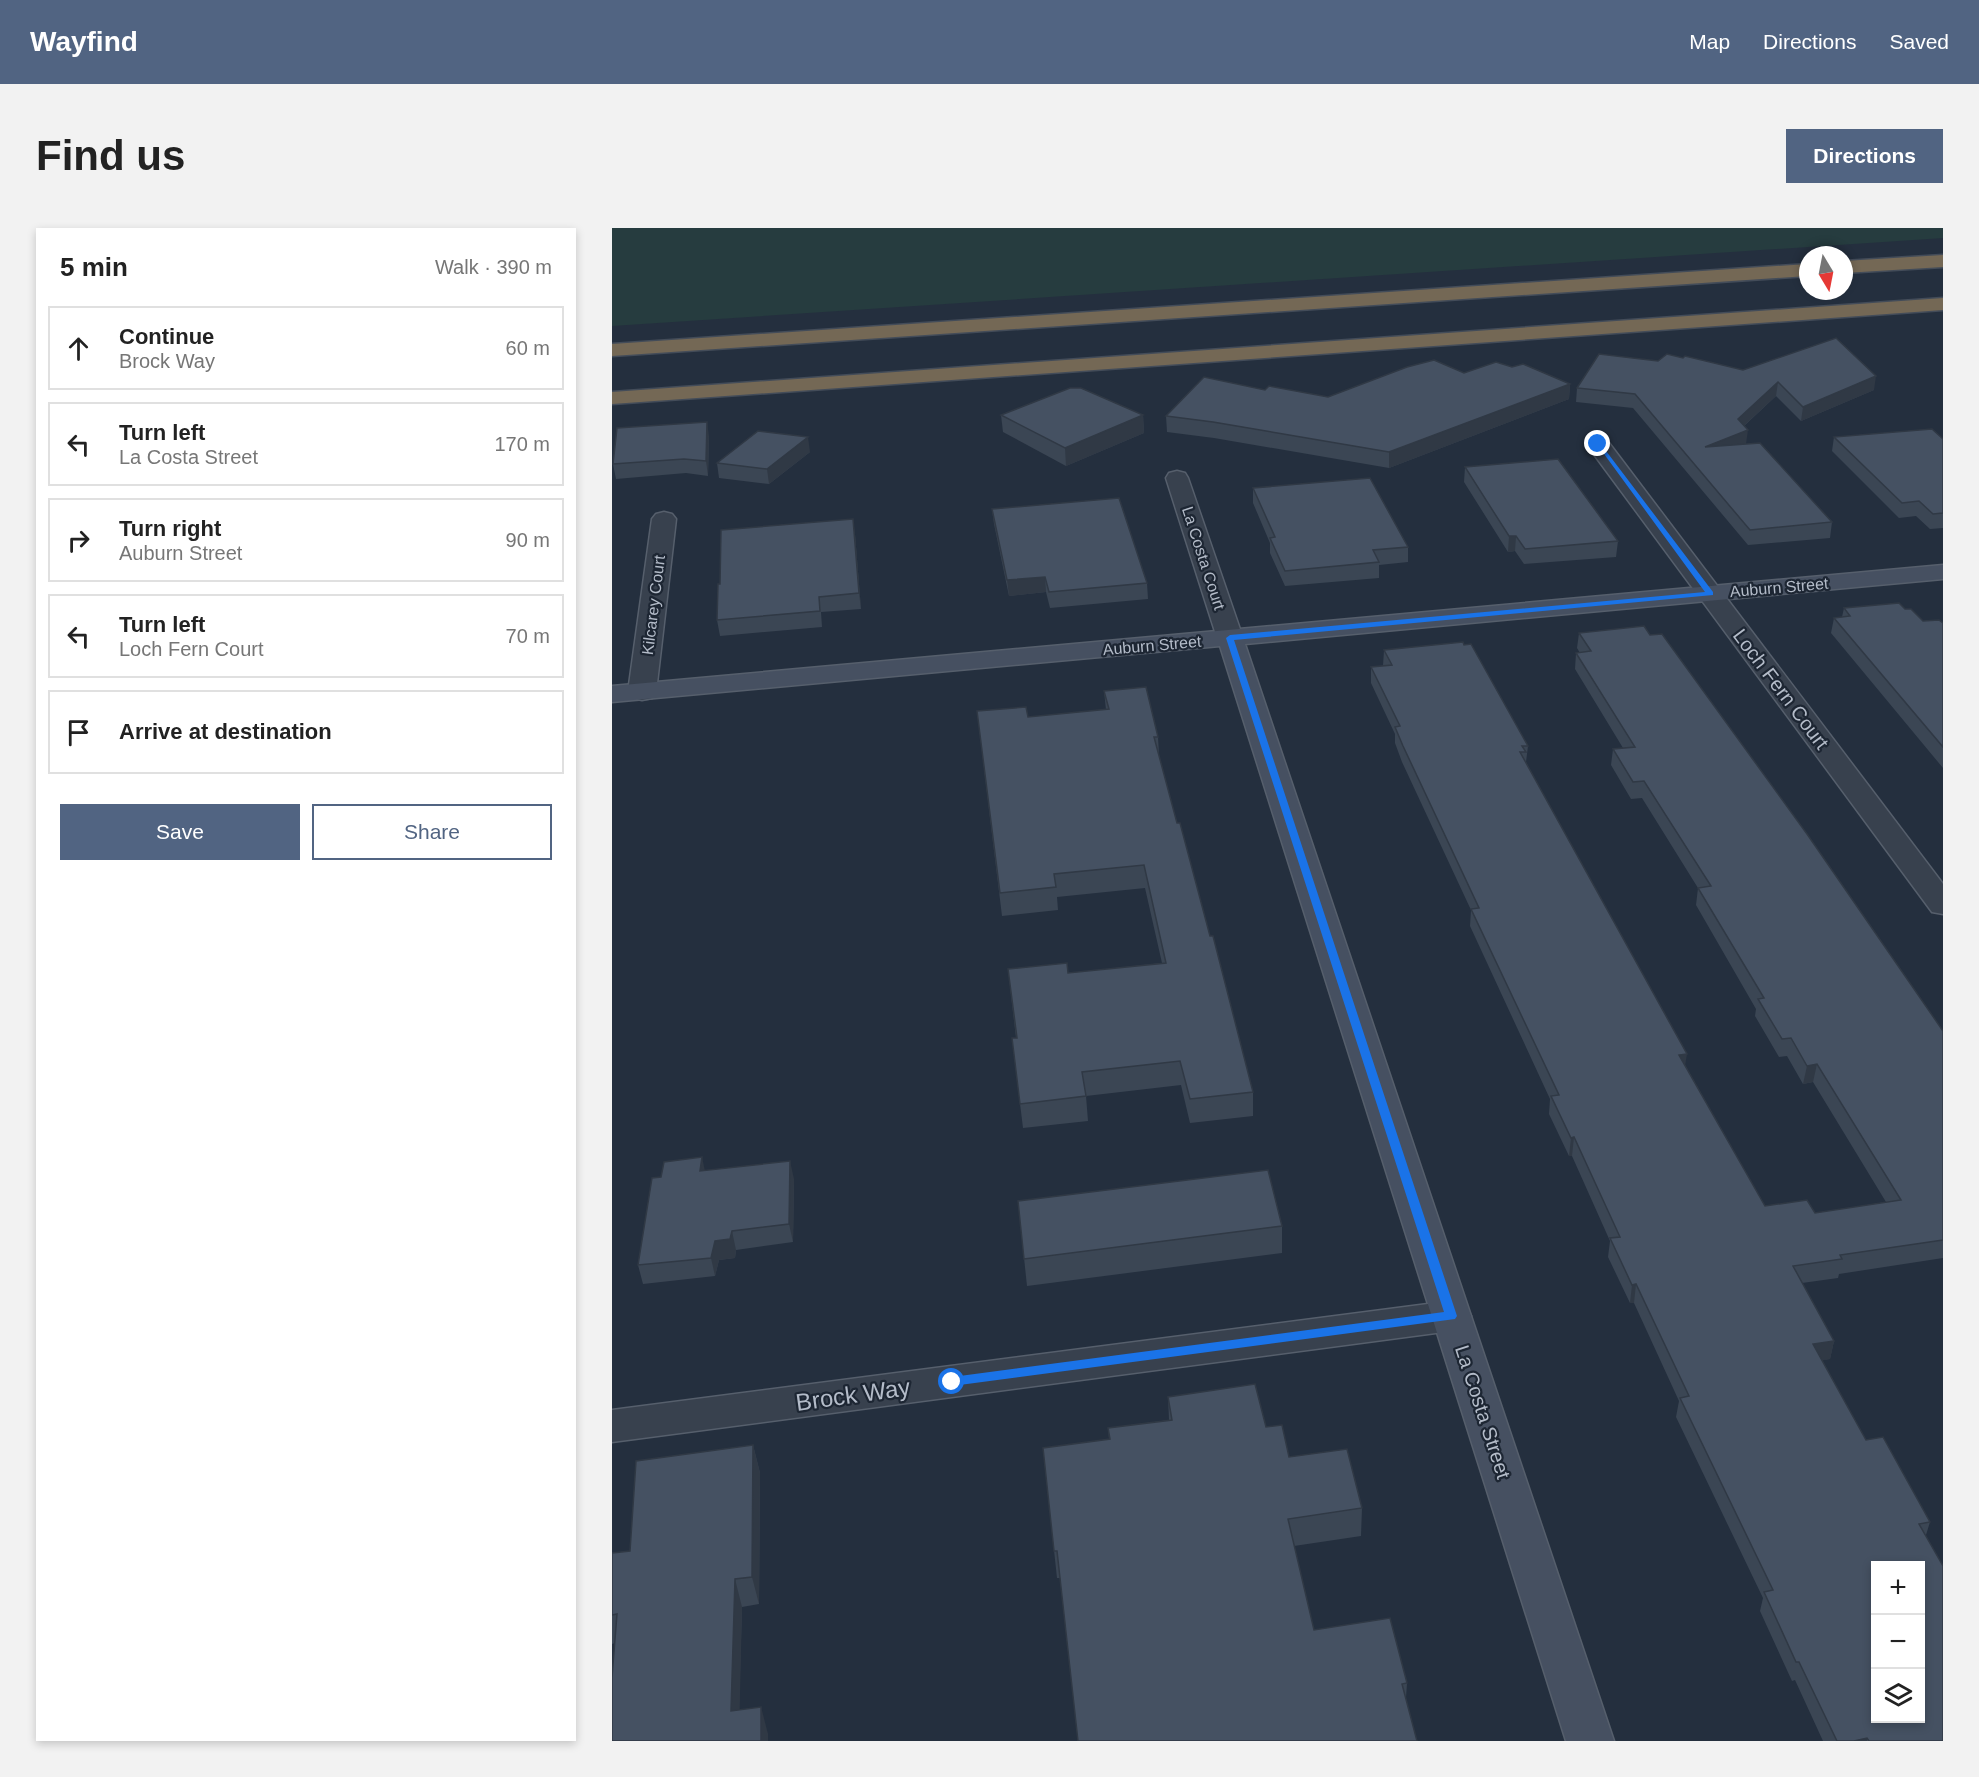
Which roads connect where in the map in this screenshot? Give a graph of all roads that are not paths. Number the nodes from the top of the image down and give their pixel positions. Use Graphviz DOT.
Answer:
graph roads {
  1 [pos="1943,261"];
  2 [pos="1853,266"];
  3 [pos="1799,271"];
  4 [pos="1943,304"];
  5 [pos="612,350"];
  6 [pos="612,398"];
  7 [pos="1598,444"];
  8 [pos="1177,478"];
  9 [pos="664,519"];
  10 [pos="1943,572"];
  11 [pos="1710,594"];
  12 [pos="1230,638"];
  13 [pos="642,692"];
  14 [pos="612,694"];
  15 [pos="1943,905"];
  16 [pos="1451,1316"];
  17 [pos="612,1426"];
  18 [pos="1590,1741"];
  1 -- 2 [label="highway"];
  3 -- 5 [label="highway"];
  4 -- 6 [label="highway"];
  7 -- 11 [label="street, Loch Fern Court"];
  8 -- 12 [label="street, La Costa Court"];
  9 -- 13 [label="street, Kilcarey Court"];
  10 -- 11 [label="main road, Auburn Street"];
  11 -- 12 [label="main road, Auburn Street"];
  11 -- 15 [label="street, Loch Fern Court"];
  12 -- 13 [label="main road, Auburn Street"];
  12 -- 16 [label="main road, La Costa Street"];
  13 -- 14 [label="main road, Auburn Street"];
  16 -- 17 [label="street, Brock Way"];
  16 -- 18 [label="main road, La Costa Street"];
}
